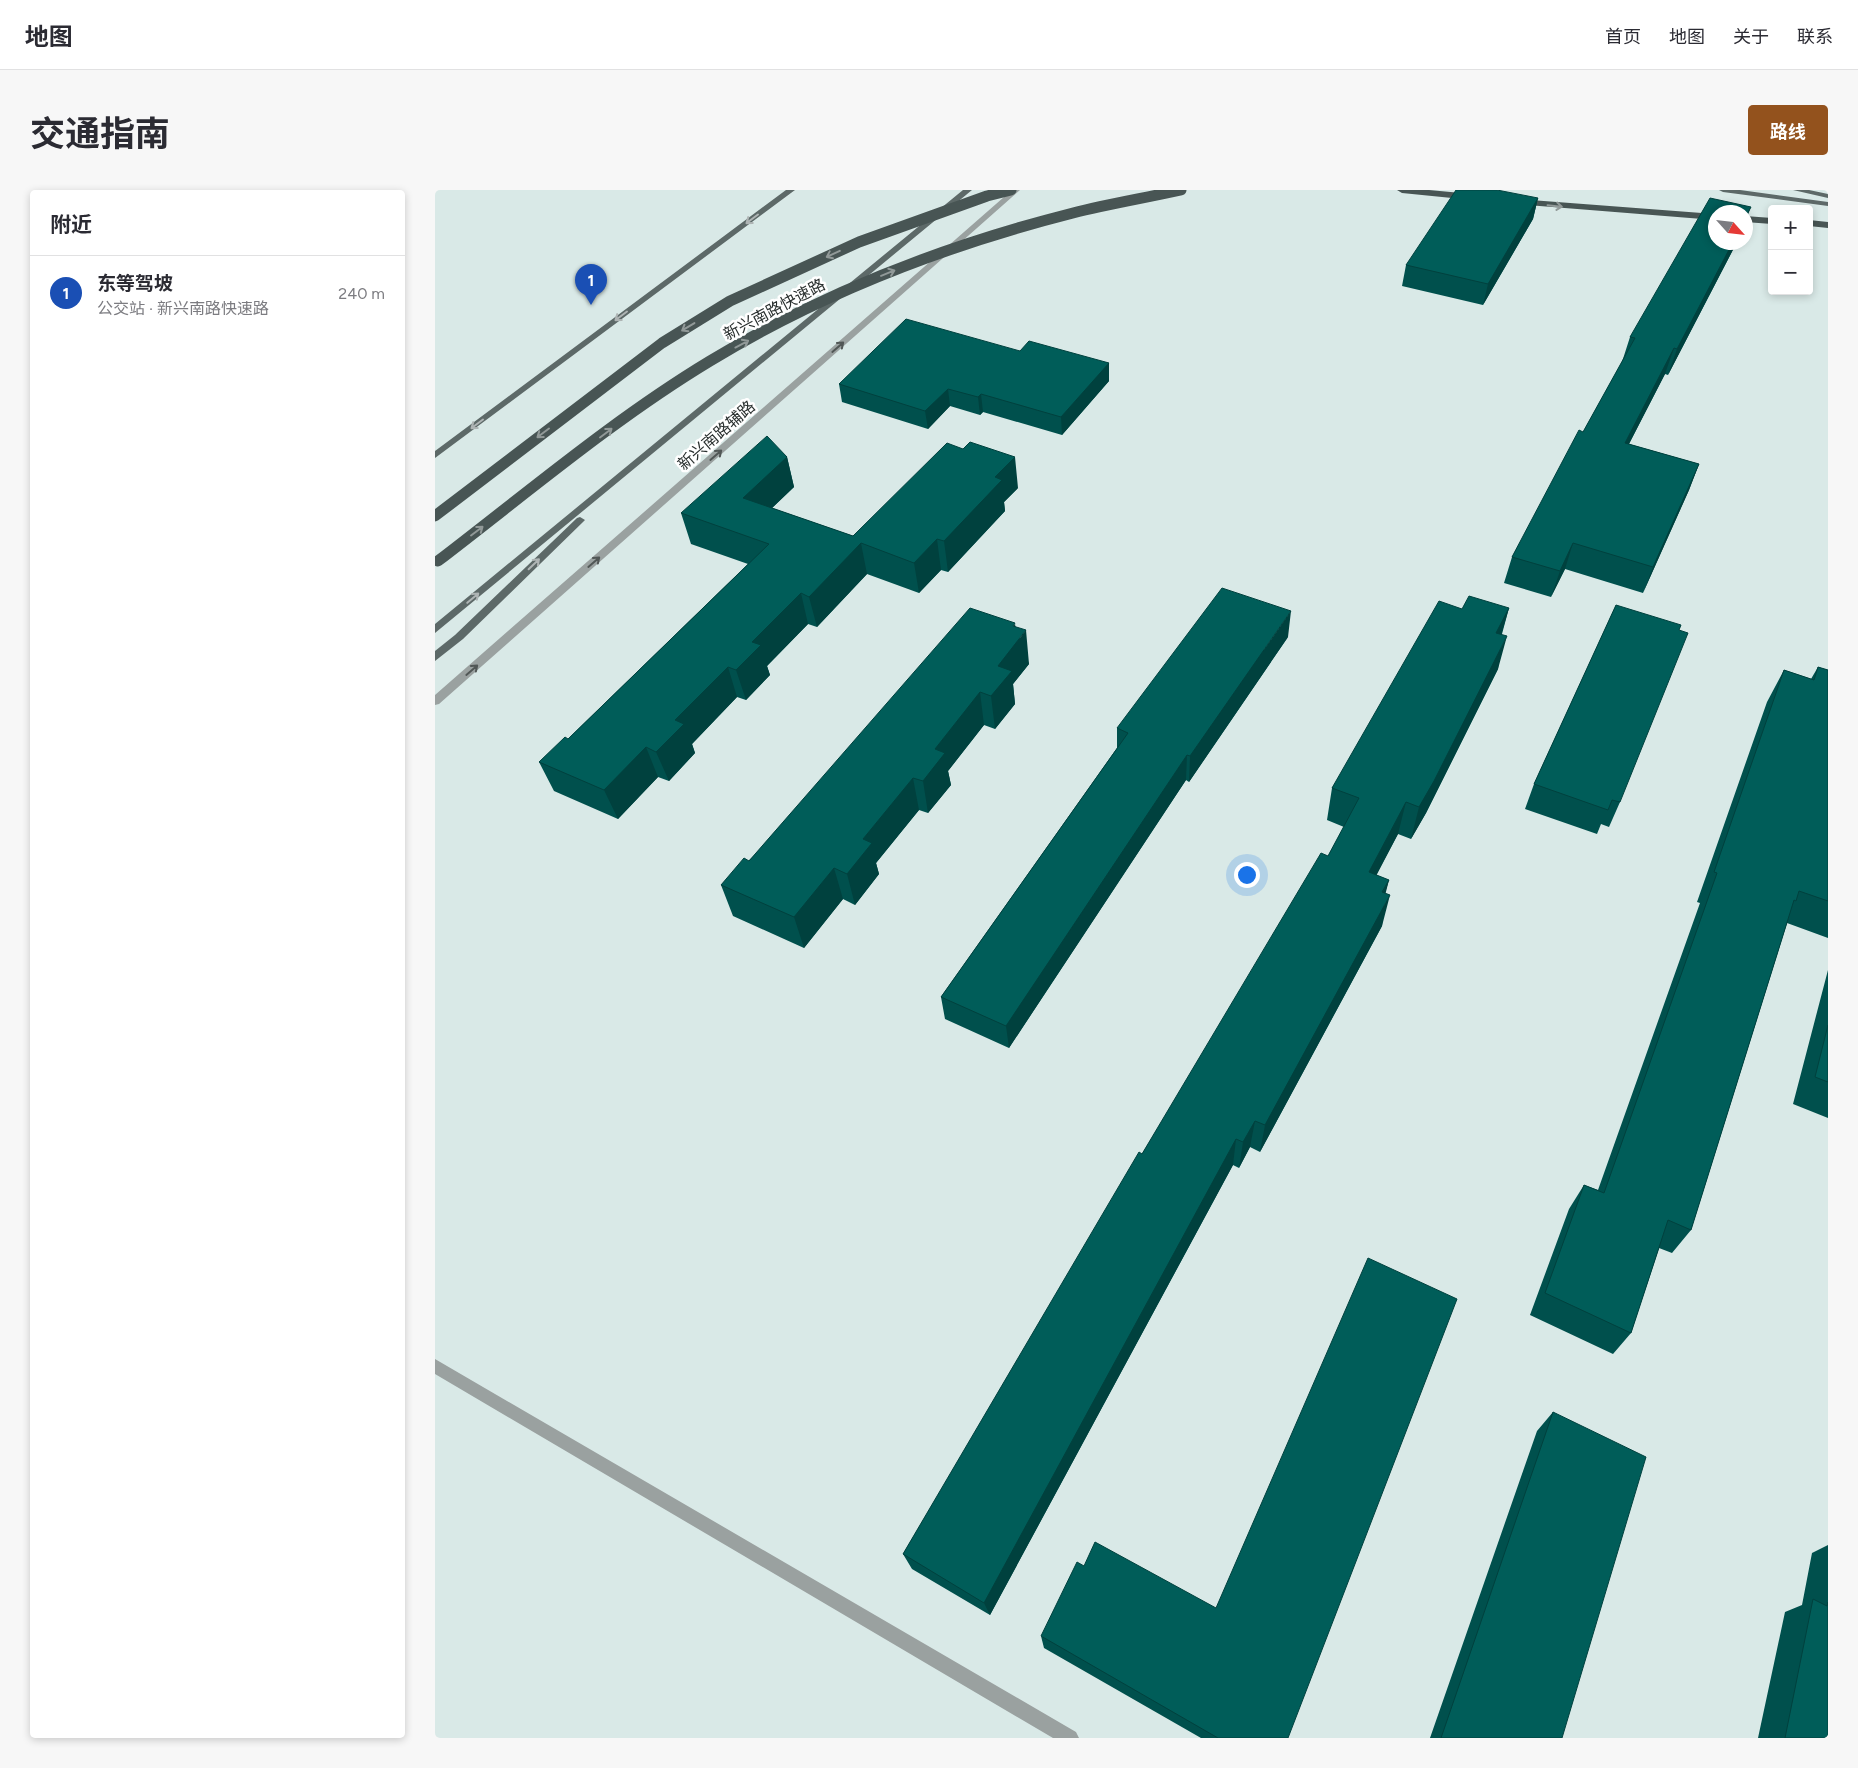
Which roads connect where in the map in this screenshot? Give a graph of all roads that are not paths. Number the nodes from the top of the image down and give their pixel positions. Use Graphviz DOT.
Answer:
graph roads {
  1 [pos="791,190"];
  2 [pos="968,190"];
  3 [pos="1011,190"];
  4 [pos="1016,190"];
  5 [pos="1181,190"];
  6 [pos="1402,190"];
  7 [pos="1723,190"];
  8 [pos="1797,190"];
  9 [pos="1828,196"];
  10 [pos="1479,198"];
  11 [pos="1508,201"];
  12 [pos="1828,204"];
  13 [pos="1708,216"];
  14 [pos="1753,220"];
  15 [pos="1768,221"];
  16 [pos="1813,223"];
  17 [pos="1828,225"];
  18 [pos="435,455"];
  19 [pos="645,456"];
  20 [pos="435,516"];
  21 [pos="437,562"];
  22 [pos="435,629"];
  23 [pos="435,658"];
  24 [pos="435,701"];
  25 [pos="435,1366"];
  26 [pos="1070,1738"];
  1 -- 18 [label="main road, one-way"];
  2 -- 19 [label="main road"];
  3 -- 20 [label="highway, 新兴南路快速路, one-way, bridge"];
  24 -- 4 [label="street, 新兴南路辅路, one-way"];
  21 -- 5 [label="highway, 新兴南路快速路, one-way, bridge"];
  6 -- 10 [label="highway"];
  7 -- 12 [label="main road"];
  8 -- 9 [label="main road"];
  11 -- 13 [label="highway, one-way"];
  14 -- 15 [label="highway"];
  16 -- 17 [label="highway"];
  22 -- 19 [label="main road, one-way"];
  23 -- 19 [label="main road, one-way"];
  25 -- 26 [label="street"];
}
